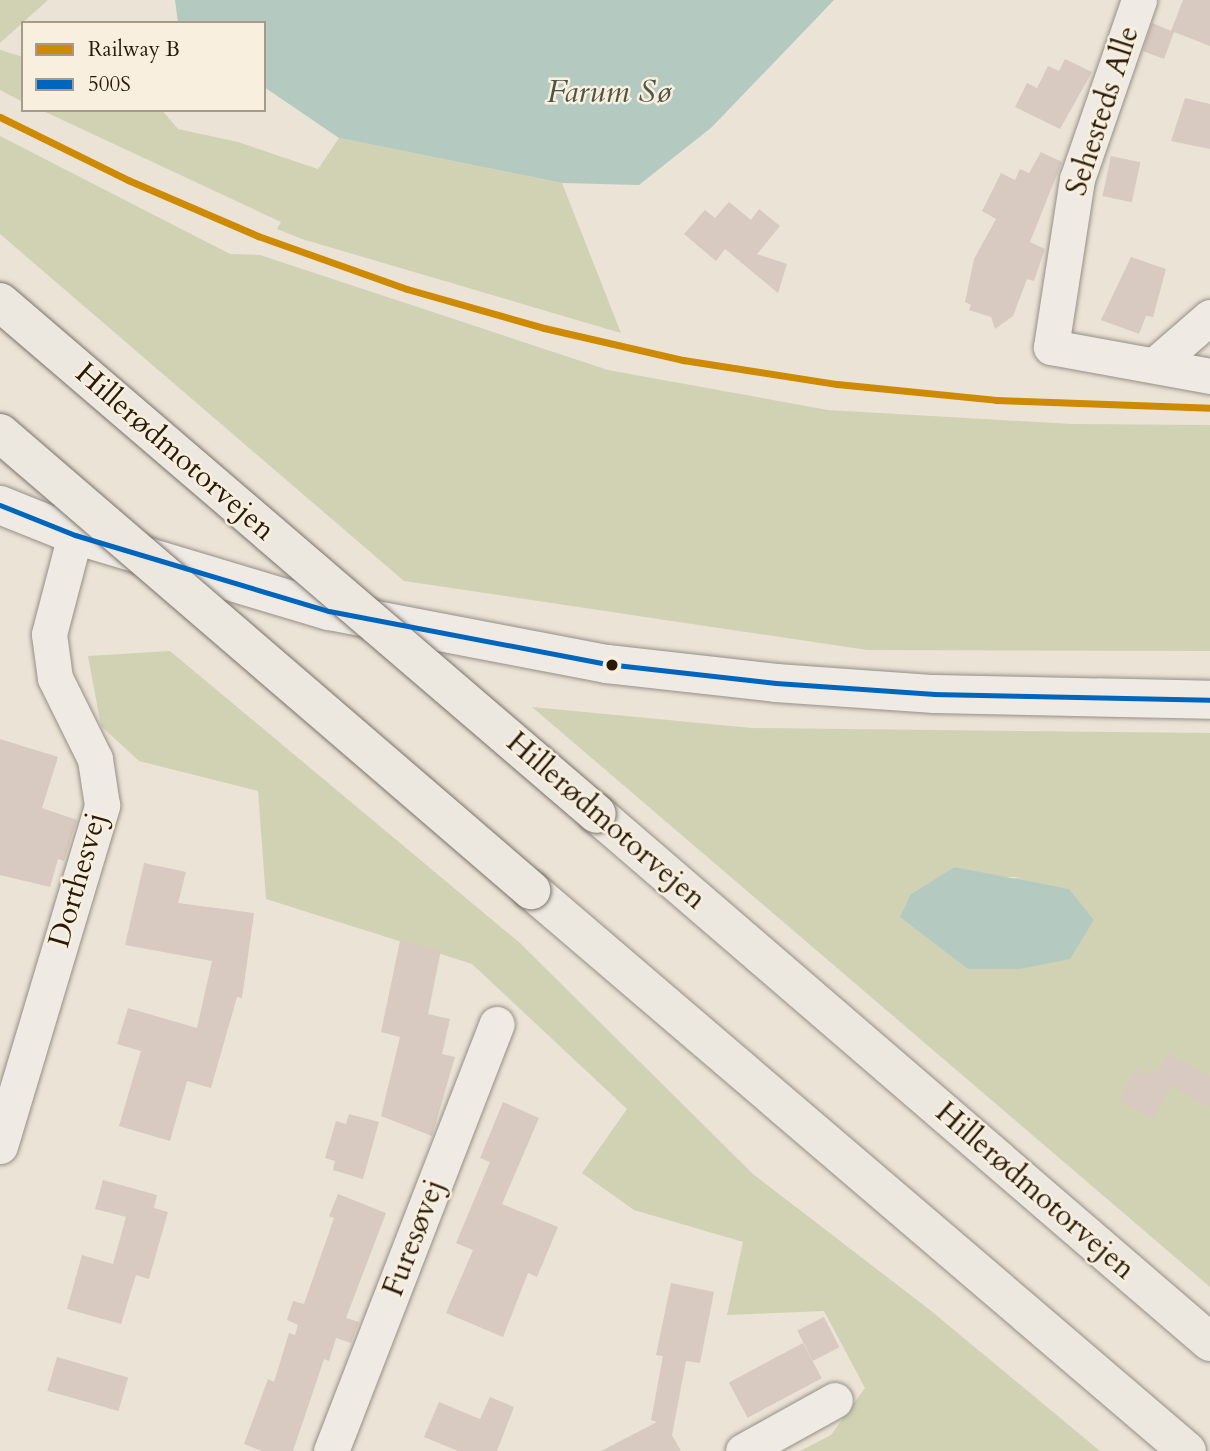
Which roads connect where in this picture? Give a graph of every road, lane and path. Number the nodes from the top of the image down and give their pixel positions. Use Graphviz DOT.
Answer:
graph roads {
  1 [pos="1139,0"];
  2 [pos="0,302"];
  3 [pos="1210,317"];
  4 [pos="1157,363"];
  5 [pos="1210,376"];
  6 [pos="0,433"];
  7 [pos="0,505"];
  8 [pos="75,535"];
  9 [pos="1210,700"];
  10 [pos="497,1024"];
  11 [pos="0,1146"];
  12 [pos="1210,1342"];
  13 [pos="835,1400"];
  14 [pos="331,1451"];
  15 [pos="743,1451"];
  16 [pos="1187,1451"];
  1 -- 4 [label="street, Sehesteds Alle"];
  2 -- 12 [label="highway, Hillerødmotorvejen, bridge"];
  3 -- 4 [label="street"];
  4 -- 5 [label="street"];
  6 -- 16 [label="highway, bridge"];
  7 -- 8 [label="street"];
  8 -- 9 [label="street"];
  8 -- 11 [label="street, Dorthesvej"];
  10 -- 14 [label="street, Furesøvej"];
  13 -- 15 [label="street"];
}
